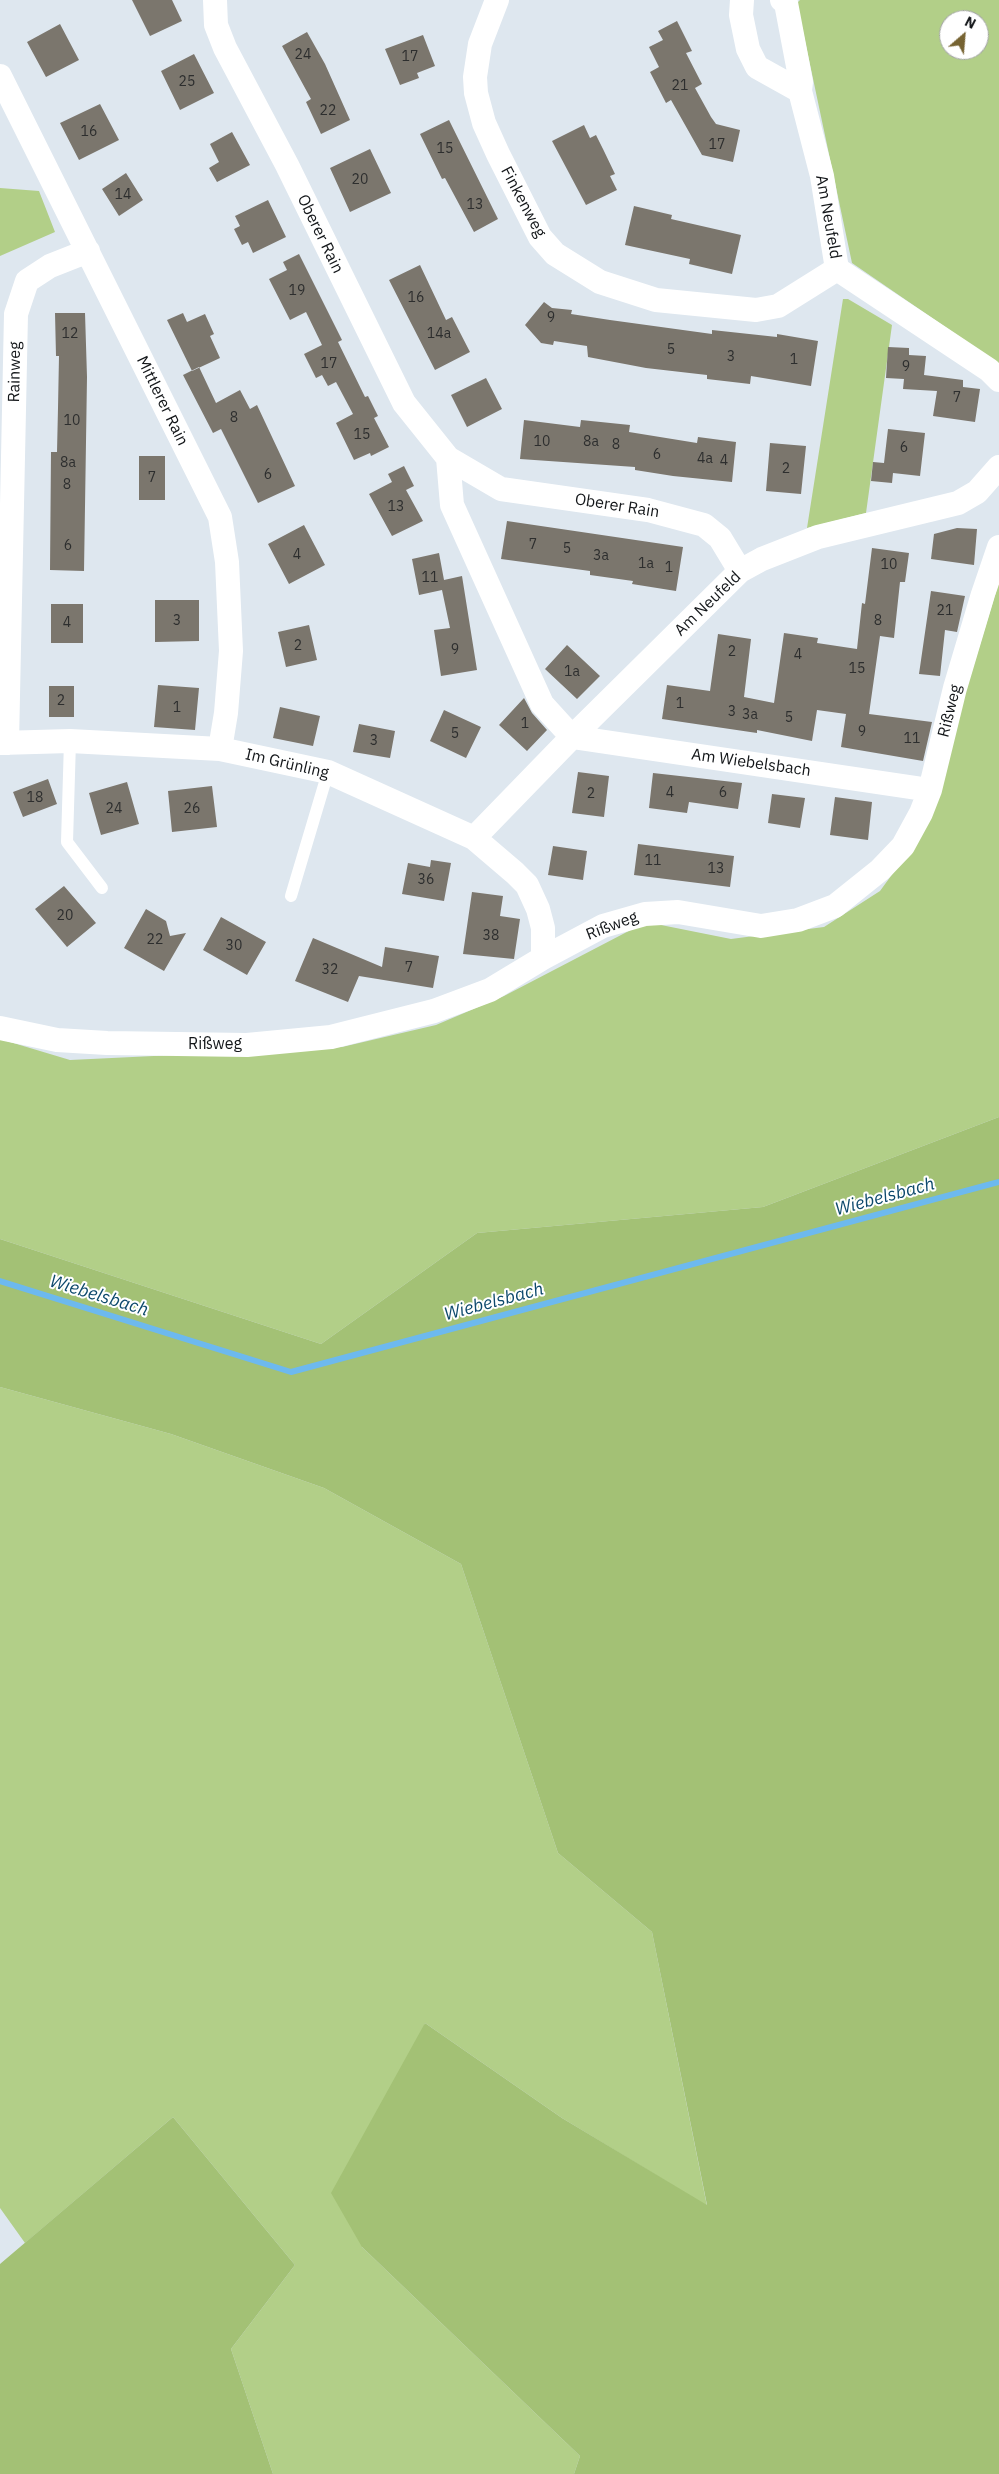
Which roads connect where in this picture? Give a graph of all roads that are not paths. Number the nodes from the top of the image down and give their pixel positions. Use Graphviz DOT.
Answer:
graph roads {
  1 [pos="214,0"];
  2 [pos="497,0"];
  3 [pos="742,0"];
  4 [pos="782,0"];
  5 [pos="0,76"];
  6 [pos="800,91"];
  7 [pos="88,251"];
  8 [pos="837,269"];
  9 [pos="999,380"];
  10 [pos="448,458"];
  11 [pos="996,478"];
  12 [pos="999,547"];
  13 [pos="740,571"];
  14 [pos="572,737"];
  15 [pos="70,741"];
  16 [pos="4,743"];
  17 [pos="220,749"];
  18 [pos="328,772"];
  19 [pos="930,790"];
  20 [pos="474,838"];
  21 [pos="102,888"];
  22 [pos="291,896"];
  23 [pos="543,958"];
  24 [pos="0,1028"];
  1 -- 10 [label="street, Oberer Rain"];
  2 -- 8 [label="street, Finkenweg"];
  3 -- 6 [label="street"];
  4 -- 6 [label="street, Am Neufeld"];
  5 -- 7 [label="street, Mittlerer Rain"];
  6 -- 8 [label="street, Am Neufeld"];
  7 -- 16 [label="street, Rainweg"];
  7 -- 17 [label="street, Mittlerer Rain"];
  8 -- 9 [label="street, Am Neufeld"];
  10 -- 13 [label="street, Oberer Rain"];
  10 -- 14 [label="street"];
  11 -- 13 [label="street, Am Neufeld"];
  12 -- 19 [label="street, Rißweg"];
  13 -- 14 [label="street, Am Neufeld"];
  14 -- 19 [label="street, Am Wiebelsbach"];
  14 -- 20 [label="street, Am Neufeld"];
  15 -- 16 [label="street, Im Grünling"];
  15 -- 17 [label="street, Im Grünling"];
  15 -- 21 [label="lane"];
  17 -- 18 [label="street, Im Grünling"];
  18 -- 20 [label="street, Im Grünling"];
  18 -- 22 [label="lane"];
  19 -- 23 [label="street, Rißweg"];
  20 -- 23 [label="street, Im Grünling"];
  23 -- 24 [label="street, Rißweg"];
}
